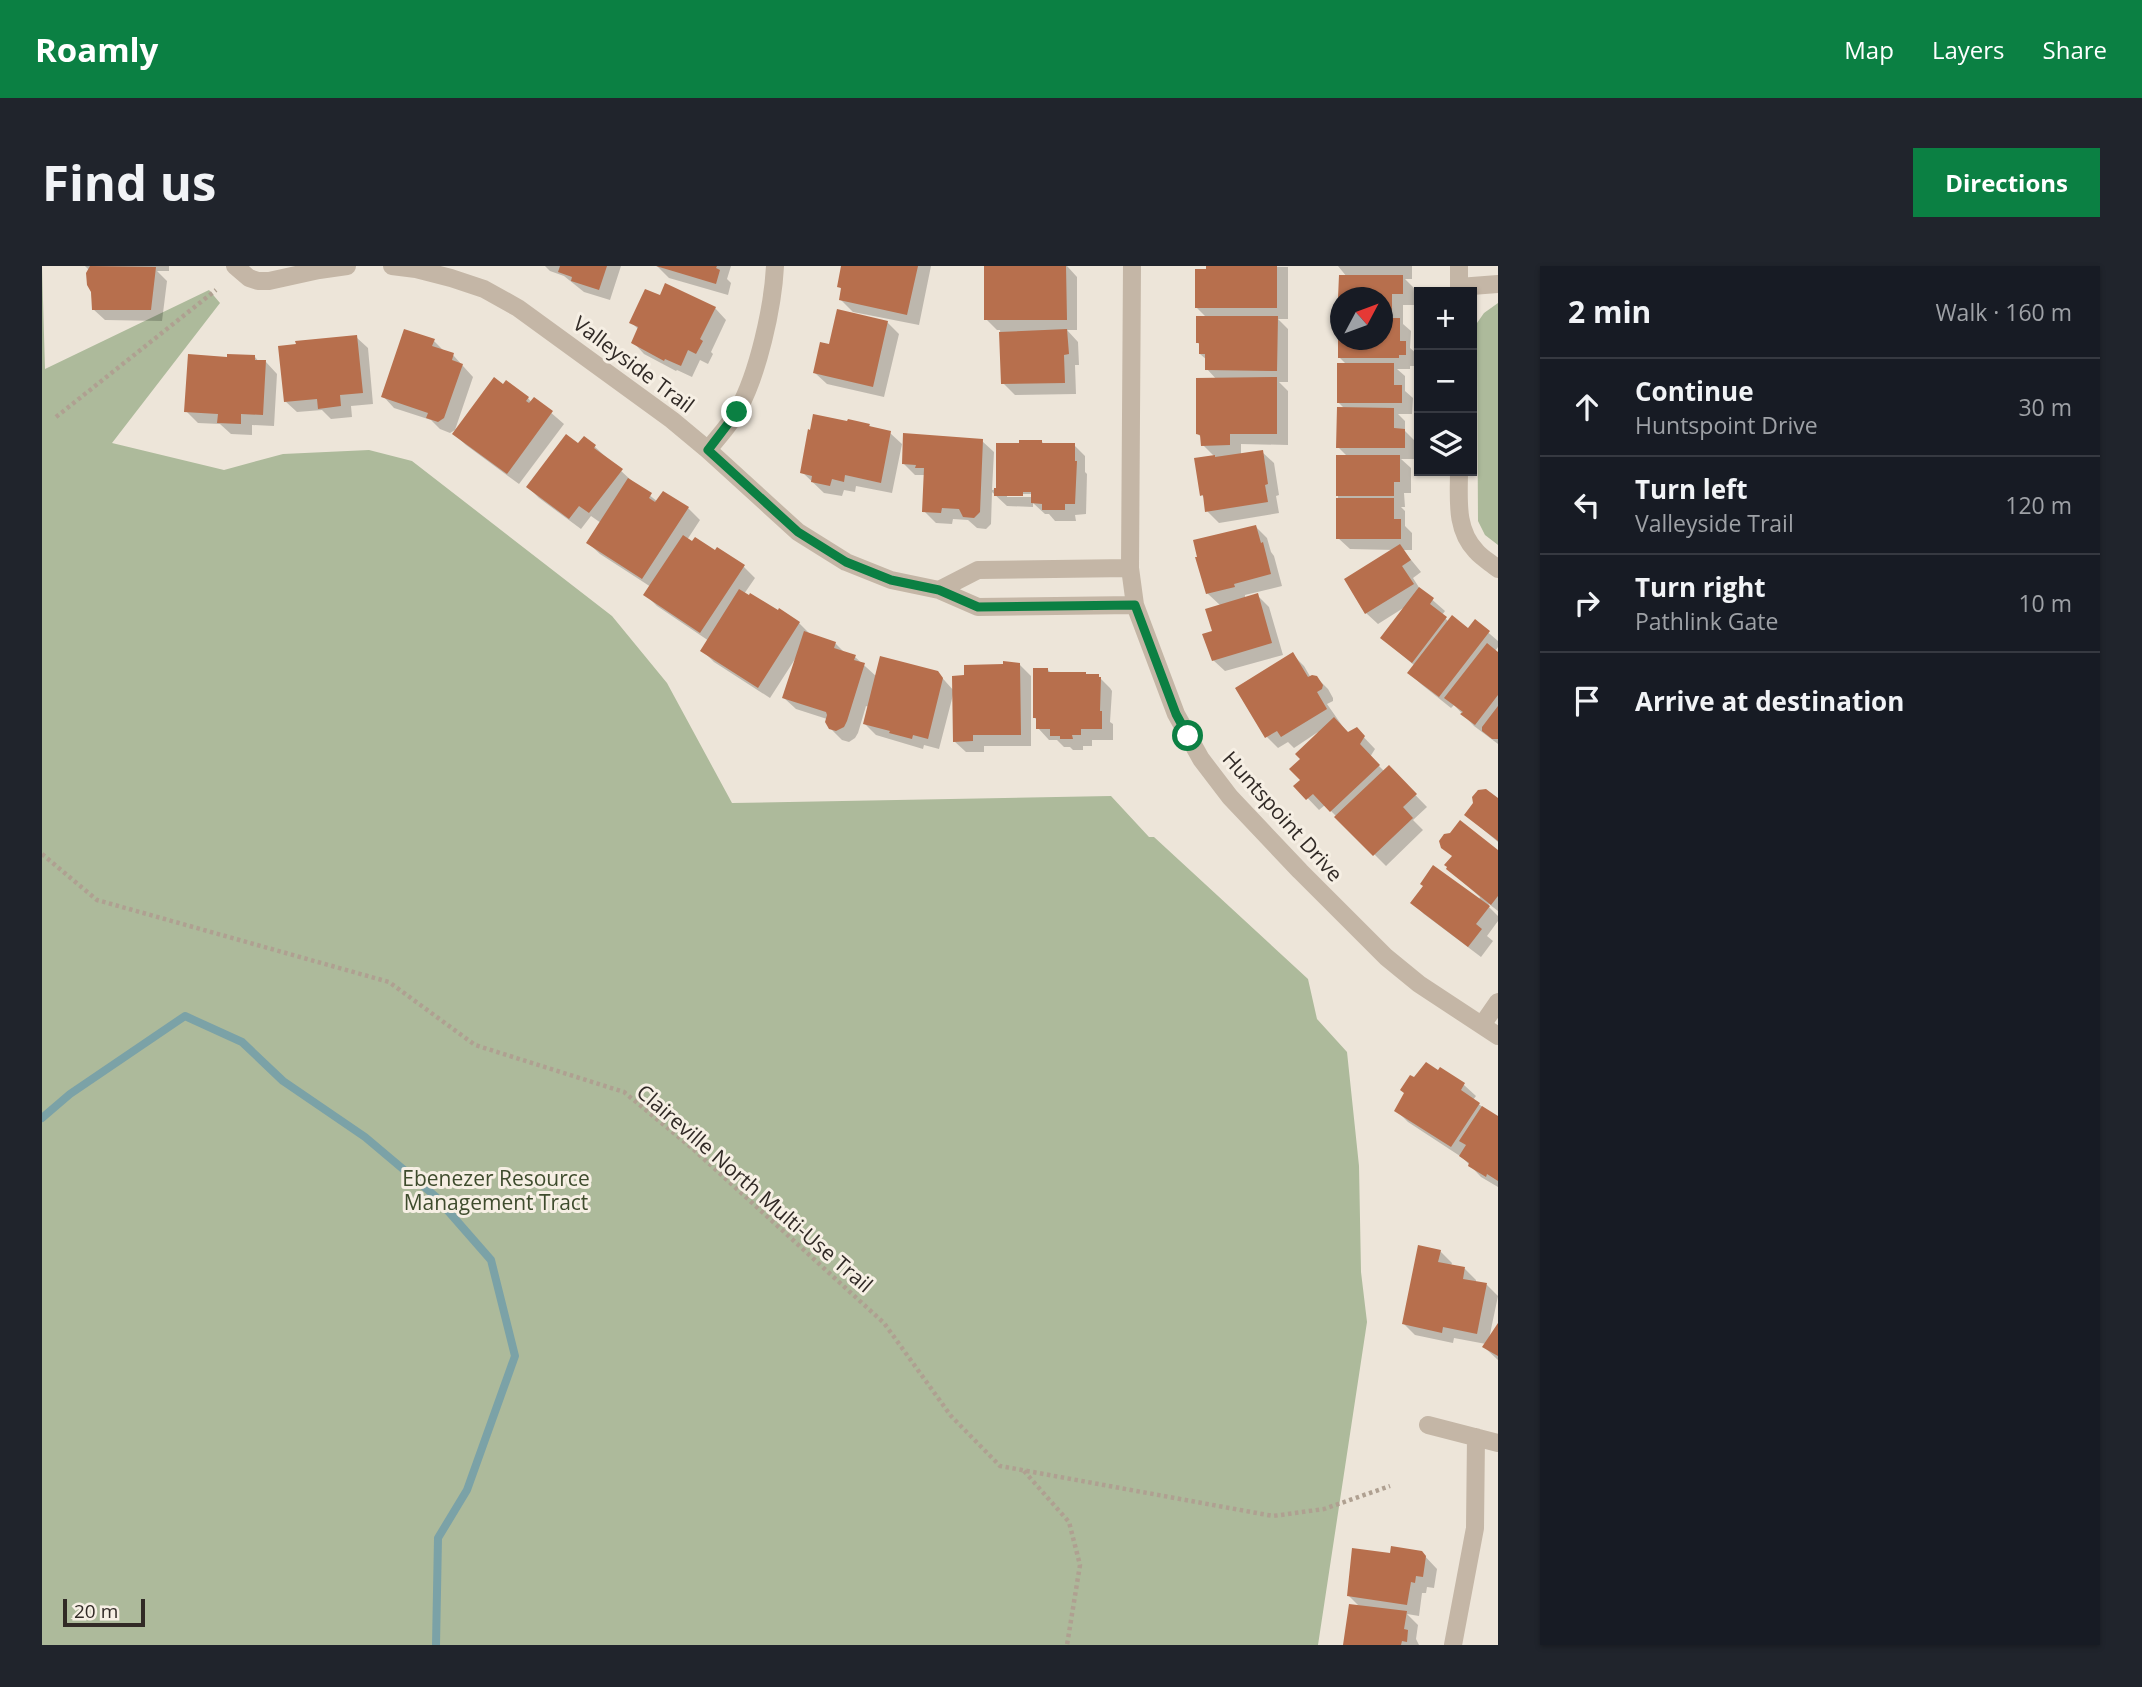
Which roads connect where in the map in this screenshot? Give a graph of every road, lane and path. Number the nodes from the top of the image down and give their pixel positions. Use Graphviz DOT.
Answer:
graph roads {
  1 [pos="235,266"];
  2 [pos="348,266"];
  3 [pos="392,266"];
  4 [pos="775,266"];
  5 [pos="1132,266"];
  6 [pos="1459,266"];
  7 [pos="1498,284"];
  8 [pos="1459,287"];
  9 [pos="1477,287"];
  10 [pos="216,290"];
  11 [pos="56,417"];
  12 [pos="708,450"];
  13 [pos="1459,476"];
  14 [pos="1130,568"];
  15 [pos="1498,569"];
  16 [pos="939,590"];
  17 [pos="1135,605"];
  18 [pos="42,854"];
  19 [pos="1498,1002"];
  20 [pos="1482,1025"];
  21 [pos="1498,1036"];
  22 [pos="1429,1425"];
  23 [pos="1476,1437"];
  24 [pos="1498,1443"];
  25 [pos="1024,1470"];
  26 [pos="1390,1486"];
  27 [pos="1068,1645"];
  28 [pos="1454,1645"];
  1 -- 2 [label="street"];
  3 -- 12 [label="street, Valleyside Trail"];
  4 -- 12 [label="street"];
  5 -- 14 [label="street, Huntspoint Drive"];
  6 -- 8 [label="street"];
  7 -- 9 [label="street"];
  10 -- 11 [label="path"];
  12 -- 16 [label="street, Valleyside Trail"];
  13 -- 15 [label="street"];
  14 -- 16 [label="street"];
  14 -- 17 [label="street, Huntspoint Drive"];
  16 -- 17 [label="street, Valleyside Trail"];
  17 -- 20 [label="street, Huntspoint Drive"];
  18 -- 25 [label="path, Claireville North Multi-Use Trail"];
  19 -- 20 [label="street"];
  20 -- 21 [label="street, Huntspoint Drive"];
  22 -- 23 [label="street"];
  23 -- 24 [label="street"];
  23 -- 28 [label="street"];
  25 -- 26 [label="path"];
  25 -- 27 [label="path, Claireville North Multi-Use Trail"];
}
